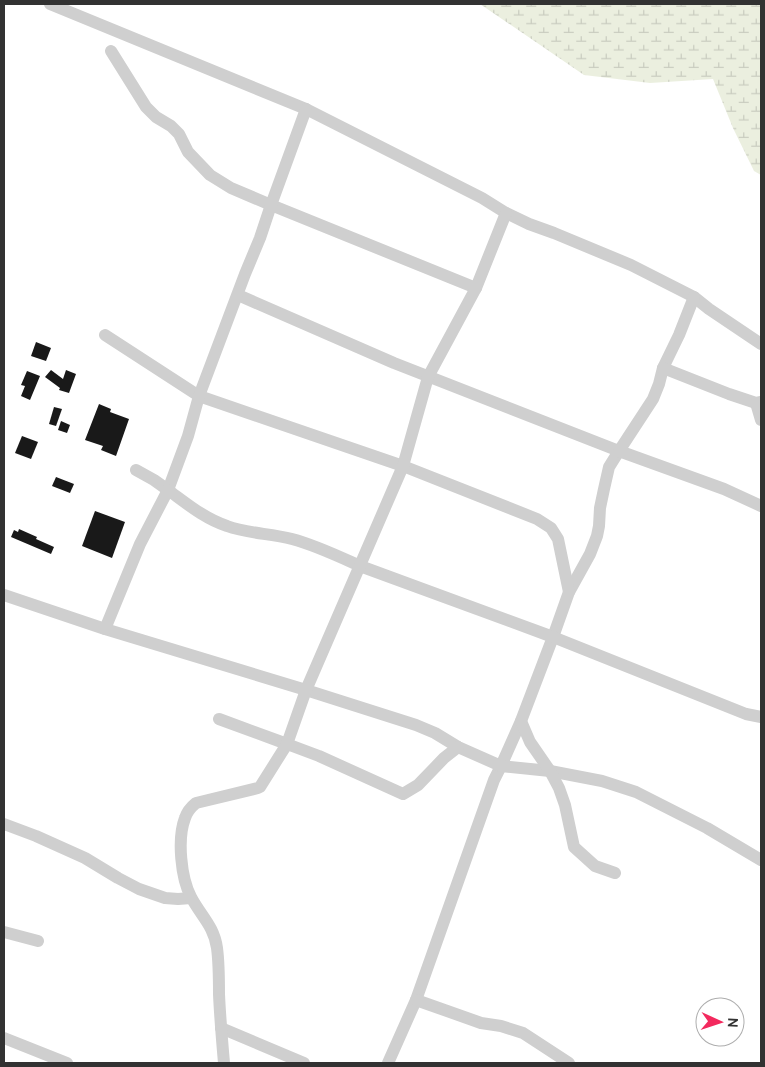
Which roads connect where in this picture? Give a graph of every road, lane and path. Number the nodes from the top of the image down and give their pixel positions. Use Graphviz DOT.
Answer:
graph roads {
  1 [pos="50,4"];
  2 [pos="111,51"];
  3 [pos="306,109"];
  4 [pos="271,205"];
  5 [pos="506,213"];
  6 [pos="476,288"];
  7 [pos="238,295"];
  8 [pos="694,296"];
  9 [pos="105,336"];
  10 [pos="761,344"];
  11 [pos="663,368"];
  12 [pos="428,376"];
  13 [pos="199,396"];
  14 [pos="758,402"];
  15 [pos="761,420"];
  16 [pos="619,451"];
  17 [pos="403,466"];
  18 [pos="136,470"];
  19 [pos="168,490"];
  20 [pos="761,506"];
  21 [pos="360,566"];
  22 [pos="569,592"];
  23 [pos="4,595"];
  24 [pos="105,629"];
  25 [pos="553,637"];
  26 [pos="306,690"];
  27 [pos="761,717"];
  28 [pos="219,719"];
  29 [pos="521,721"];
  30 [pos="287,744"];
  31 [pos="458,746"];
  32 [pos="501,766"];
  33 [pos="550,771"];
  34 [pos="4,824"];
  35 [pos="761,860"];
  36 [pos="614,873"];
  37 [pos="191,898"];
  38 [pos="4,932"];
  39 [pos="38,941"];
  40 [pos="416,1000"];
  41 [pos="221,1028"];
  42 [pos="4,1038"];
  43 [pos="67,1063"];
  44 [pos="224,1063"];
  45 [pos="304,1063"];
  46 [pos="388,1063"];
  47 [pos="569,1063"];
  1 -- 3 [label="street"];
  2 -- 4 [label="street"];
  3 -- 4 [label="street"];
  3 -- 5 [label="street"];
  4 -- 6 [label="street"];
  4 -- 7 [label="street"];
  5 -- 6 [label="street"];
  5 -- 8 [label="street"];
  6 -- 12 [label="street"];
  7 -- 12 [label="street"];
  7 -- 13 [label="street"];
  8 -- 10 [label="street"];
  8 -- 11 [label="street"];
  9 -- 13 [label="street"];
  11 -- 14 [label="street"];
  11 -- 16 [label="street"];
  12 -- 16 [label="street"];
  12 -- 17 [label="street"];
  13 -- 17 [label="street"];
  13 -- 19 [label="street"];
  14 -- 15 [label="street"];
  16 -- 20 [label="street"];
  16 -- 22 [label="street"];
  17 -- 21 [label="street"];
  17 -- 22 [label="street"];
  18 -- 19 [label="street"];
  19 -- 21 [label="street"];
  19 -- 24 [label="street"];
  21 -- 25 [label="street"];
  21 -- 26 [label="street"];
  22 -- 25 [label="street"];
  23 -- 24 [label="street"];
  24 -- 26 [label="street"];
  25 -- 27 [label="street"];
  25 -- 29 [label="street"];
  26 -- 30 [label="street"];
  26 -- 31 [label="street"];
  28 -- 30 [label="street"];
  29 -- 32 [label="street"];
  29 -- 33 [label="street"];
  30 -- 31 [label="street"];
  30 -- 37 [label="street"];
  31 -- 32 [label="street"];
  32 -- 33 [label="street"];
  32 -- 40 [label="street"];
  33 -- 35 [label="street"];
  33 -- 36 [label="street"];
  34 -- 37 [label="street"];
  37 -- 41 [label="street"];
  38 -- 39 [label="street"];
  40 -- 46 [label="street"];
  40 -- 47 [label="street"];
  41 -- 44 [label="street"];
  41 -- 45 [label="street"];
  42 -- 43 [label="street"];
}
